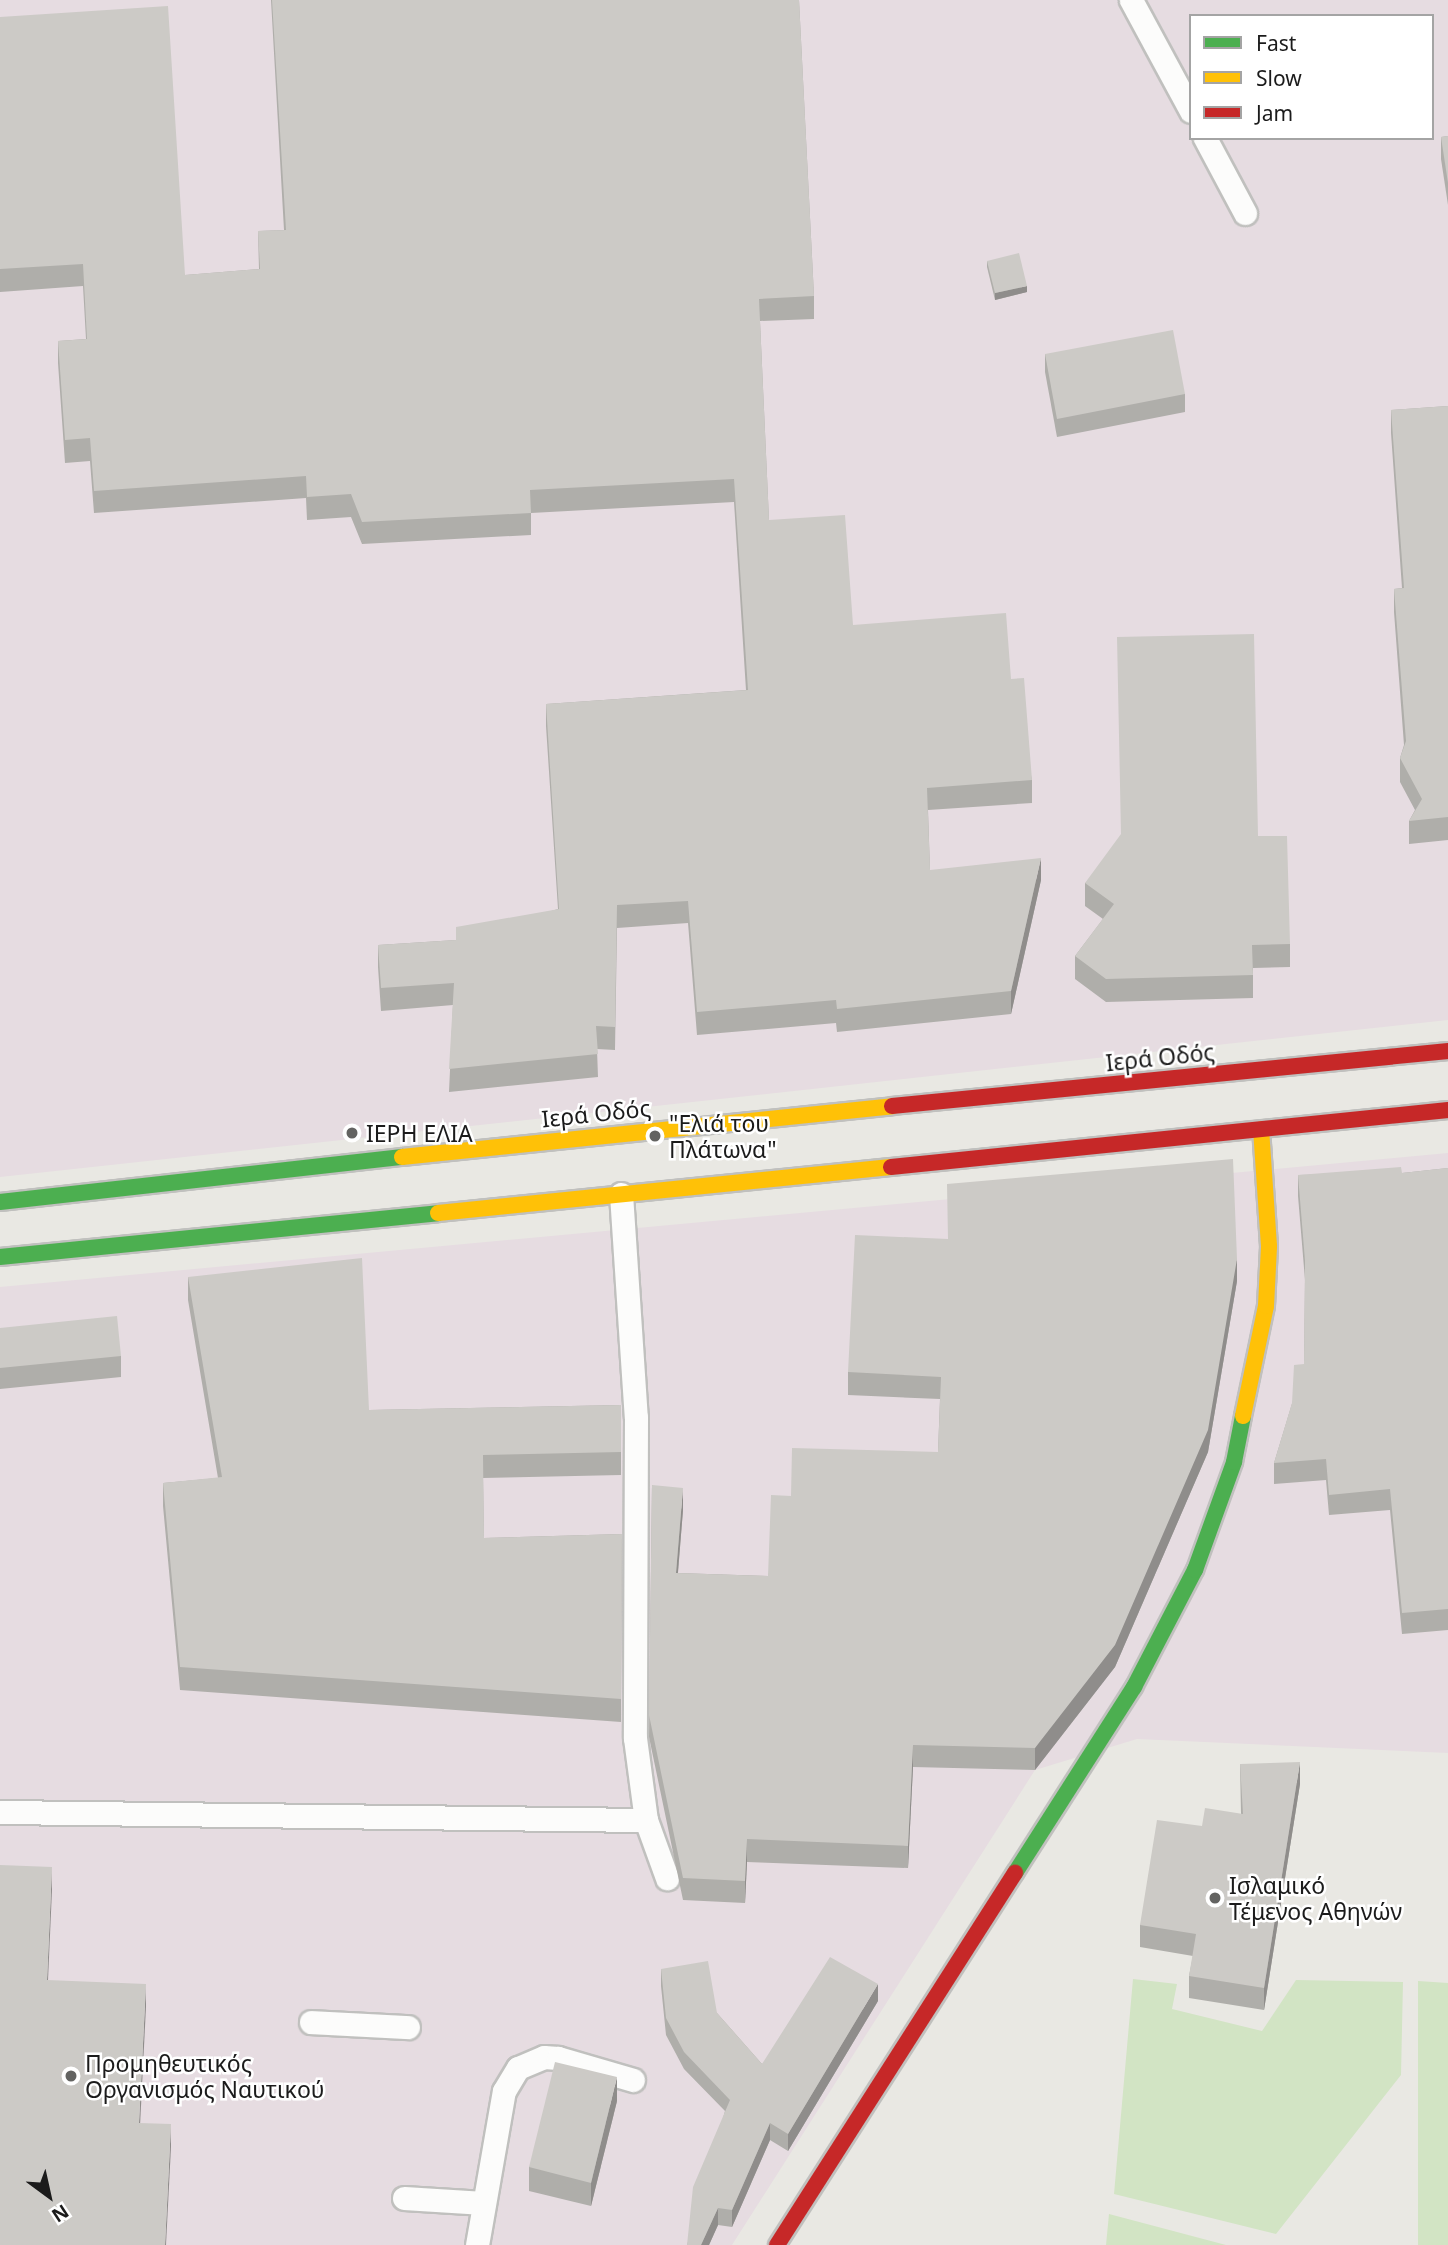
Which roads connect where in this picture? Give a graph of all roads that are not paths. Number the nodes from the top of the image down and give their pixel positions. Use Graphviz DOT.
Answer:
graph roads {
  1 [pos="1131,0"];
  2 [pos="1189,107"];
  3 [pos="1206,140"];
  4 [pos="1245,213"];
  5 [pos="1448,1051"];
  6 [pos="1448,1110"];
  7 [pos="1261,1129"];
  8 [pos="621,1194"];
  9 [pos="0,1202"];
  10 [pos="0,1257"];
  11 [pos="0,1812"];
  12 [pos="646,1820"];
  13 [pos="667,1878"];
  14 [pos="311,2022"];
  15 [pos="408,2027"];
  16 [pos="633,2080"];
  17 [pos="404,2198"];
  18 [pos="484,2203"];
  19 [pos="477,2245"];
  20 [pos="777,2245"];
  1 -- 2 [label="lane"];
  3 -- 4 [label="lane"];
  5 -- 9 [label="main road, Ιερά Οδός"];
  6 -- 7 [label="main road"];
  7 -- 8 [label="main road"];
  7 -- 20 [label="main road"];
  8 -- 10 [label="main road"];
  8 -- 12 [label="lane"];
  11 -- 12 [label="lane"];
  12 -- 13 [label="lane"];
  14 -- 15 [label="lane"];
  16 -- 18 [label="lane"];
  17 -- 18 [label="lane"];
  18 -- 19 [label="lane"];
}
